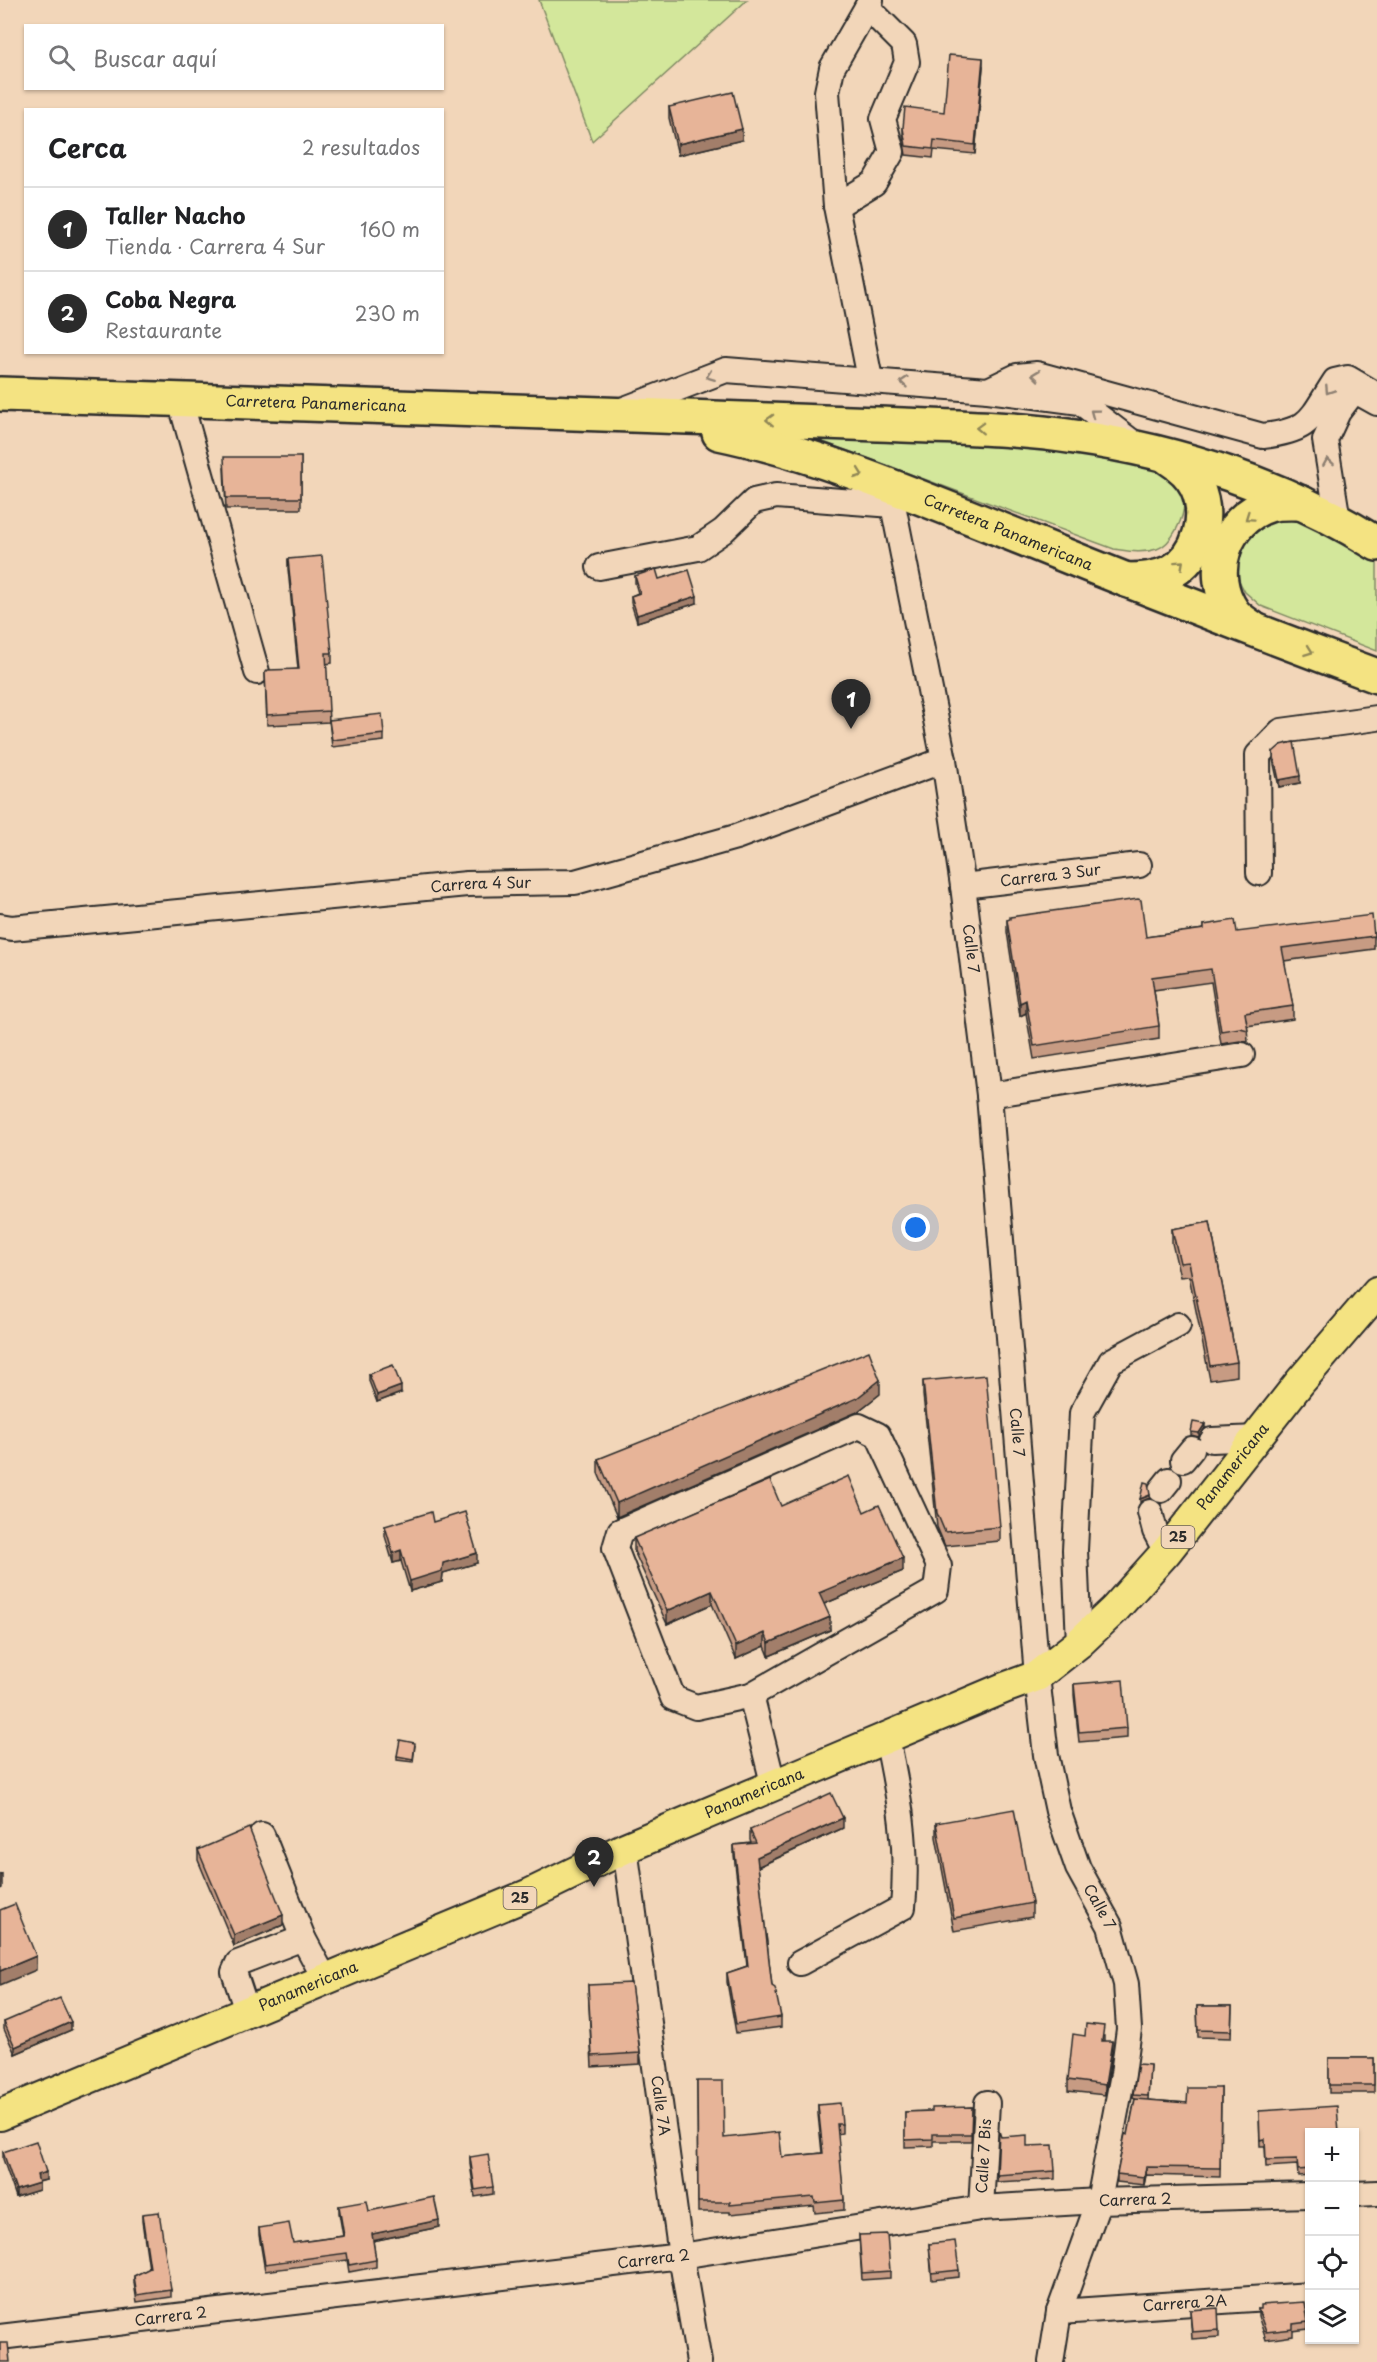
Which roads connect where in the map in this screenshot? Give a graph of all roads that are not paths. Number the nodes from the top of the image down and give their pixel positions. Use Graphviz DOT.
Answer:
graph roads {
  1 [pos="869,4"];
  2 [pos="836,206"];
  3 [pos="870,380"];
  4 [pos="987,390"];
  5 [pos="0,394"];
  6 [pos="1377,395"];
  7 [pos="180,400"];
  8 [pos="1377,403"];
  9 [pos="622,414"];
  10 [pos="1151,451"];
  11 [pos="891,495"];
  12 [pos="1304,502"];
  13 [pos="1341,521"];
  14 [pos="1377,530"];
  15 [pos="1377,544"];
  16 [pos="599,567"];
  17 [pos="1126,580"];
  18 [pos="1254,630"];
  19 [pos="257,672"];
  20 [pos="1377,676"];
  21 [pos="1377,718"];
  22 [pos="944,760"];
  23 [pos="1140,865"];
  24 [pos="1259,873"];
  25 [pos="963,886"];
  26 [pos="0,927"];
  27 [pos="1242,1055"];
  28 [pos="989,1095"];
  29 [pos="1377,1292"];
  30 [pos="1178,1326"];
  31 [pos="1257,1438"];
  32 [pos="1196,1450"];
  33 [pos="1150,1512"];
  34 [pos="1166,1552"];
  35 [pos="1079,1643"];
  36 [pos="1037,1676"];
  37 [pos="750,1695"];
  38 [pos="887,1738"];
  39 [pos="774,1787"];
  40 [pos="262,1835"];
  41 [pos="625,1848"];
  42 [pos="303,1938"];
  43 [pos="800,1963"];
  44 [pos="325,1979"];
  45 [pos="247,2012"];
  46 [pos="987,2103"];
  47 [pos="0,2115"];
  48 [pos="1377,2193"];
  49 [pos="1359,2194"];
  50 [pos="1305,2195"];
  51 [pos="1099,2201"];
  52 [pos="981,2208"];
  53 [pos="681,2256"];
  54 [pos="1305,2295"];
  55 [pos="1059,2312"];
  56 [pos="0,2337"];
  57 [pos="699,2362"];
  58 [pos="1051,2362"];
  1 -- 2 [label="street"];
  1 -- 2 [label="street"];
  2 -- 3 [label="street"];
  4 -- 3 [label="street, one-way"];
  3 -- 9 [label="street, one-way"];
  6 -- 4 [label="street, one-way"];
  10 -- 4 [label="street, one-way"];
  5 -- 7 [label="highway, Carretera Panamericana"];
  7 -- 9 [label="highway, Carretera Panamericana"];
  7 -- 19 [label="street"];
  13 -- 8 [label="street, one-way"];
  10 -- 9 [label="highway, Carretera Panamericana, one-way"];
  9 -- 11 [label="highway, Carretera Panamericana, one-way"];
  10 -- 12 [label="highway, Carretera Panamericana"];
  17 -- 10 [label="highway, one-way"];
  11 -- 16 [label="street"];
  11 -- 17 [label="highway, Carretera Panamericana"];
  11 -- 22 [label="street, Calle 7"];
  12 -- 13 [label="highway, Carretera Panamericana"];
  12 -- 18 [label="highway, one-way"];
  13 -- 14 [label="highway"];
  13 -- 15 [label="highway"];
  17 -- 18 [label="highway, Carretera Panamericana"];
  18 -- 20 [label="highway, Carretera Panamericana, one-way"];
  21 -- 24 [label="street"];
  22 -- 25 [label="street, Calle 7"];
  22 -- 26 [label="street, Carrera 4 Sur"];
  23 -- 25 [label="street, Carrera 3 Sur"];
  25 -- 28 [label="street, Calle 7"];
  27 -- 28 [label="street"];
  28 -- 36 [label="street, Calle 7"];
  29 -- 31 [label="main road, Panamericana / 25"];
  30 -- 35 [label="street"];
  31 -- 32 [label="street"];
  31 -- 34 [label="main road, Panamericana / 25"];
  33 -- 34 [label="street"];
  34 -- 35 [label="main road, Panamericana / 25"];
  35 -- 36 [label="main road, Panamericana / 25"];
  36 -- 38 [label="main road, Panamericana / 25"];
  36 -- 51 [label="street, Calle 7"];
  37 -- 37 [label="street"];
  37 -- 39 [label="street"];
  38 -- 39 [label="main road, Panamericana / 25"];
  38 -- 43 [label="street"];
  39 -- 41 [label="main road, Panamericana / 25"];
  40 -- 42 [label="street"];
  41 -- 44 [label="main road, Panamericana / 25"];
  41 -- 53 [label="street, Calle 7A"];
  42 -- 44 [label="street"];
  42 -- 45 [label="street"];
  44 -- 45 [label="main road, Panamericana / 25"];
  45 -- 47 [label="main road, Panamericana / 25"];
  46 -- 52 [label="street, Calle 7 Bis"];
  48 -- 49 [label="street"];
  50 -- 51 [label="street, Carrera 2"];
  51 -- 52 [label="street, Carrera 2"];
  51 -- 55 [label="street, Calle 7"];
  52 -- 53 [label="street, Carrera 2"];
  53 -- 56 [label="street, Carrera 2"];
  53 -- 57 [label="street, Calle 7A"];
  54 -- 55 [label="street, Carrera 2A"];
  55 -- 58 [label="street, Calle 7"];
}
